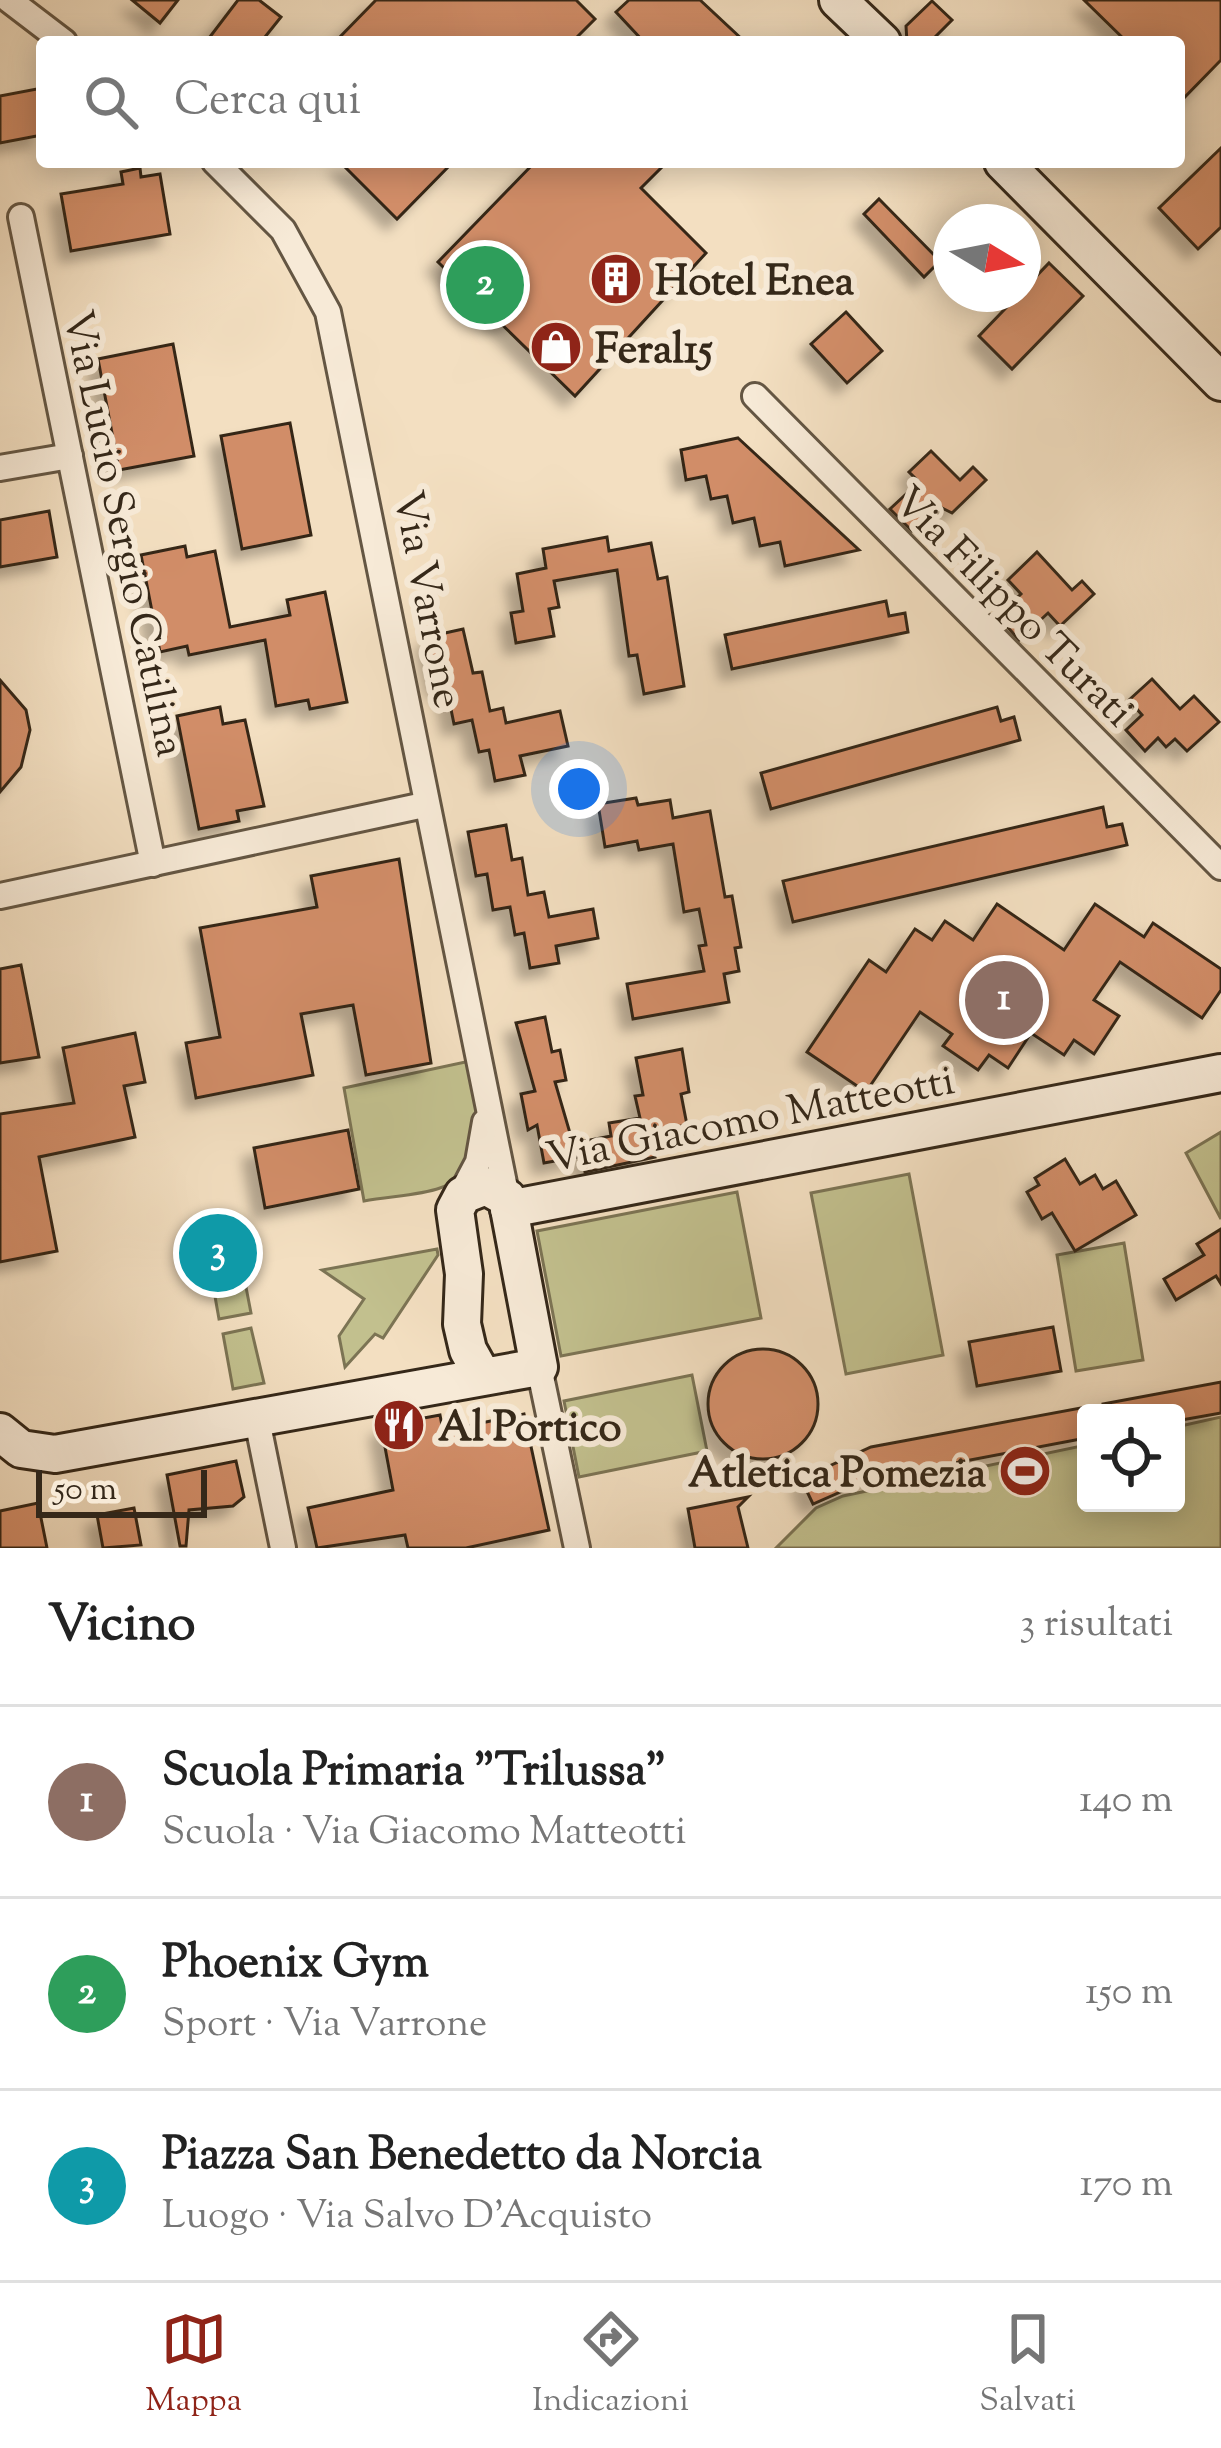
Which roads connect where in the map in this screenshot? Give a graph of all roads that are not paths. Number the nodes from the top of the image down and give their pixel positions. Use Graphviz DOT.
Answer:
graph roads {
  1 [pos="9,0"];
  2 [pos="838,0"];
  3 [pos="56,36"];
  4 [pos="876,36"];
  5 [pos="220,168"];
  6 [pos="1009,168"];
  7 [pos="21,217"];
  8 [pos="1221,382"];
  9 [pos="755,396"];
  10 [pos="70,456"];
  11 [pos="0,468"];
  12 [pos="424,805"];
  13 [pos="153,864"];
  14 [pos="1221,866"];
  15 [pos="0,896"];
  16 [pos="1221,1073"];
  17 [pos="484,1090"];
  18 [pos="457,1201"];
  19 [pos="508,1203"];
  20 [pos="462,1324"];
  21 [pos="539,1367"];
  22 [pos="483,1377"];
  23 [pos="372,1397"];
  24 [pos="257,1420"];
  25 [pos="0,1432"];
  26 [pos="283,1548"];
  27 [pos="577,1548"];
  1 -- 3 [label="street"];
  2 -- 4 [label="street"];
  5 -- 12 [label="street, Via Varrone"];
  6 -- 8 [label="street"];
  7 -- 10 [label="street, Via Lucio Sergio Catilina"];
  9 -- 14 [label="street, Via Filippo Turati"];
  10 -- 11 [label="street"];
  10 -- 13 [label="street, Via Lucio Sergio Catilina"];
  12 -- 13 [label="street"];
  12 -- 17 [label="street, Via Varrone"];
  13 -- 15 [label="street"];
  16 -- 19 [label="street, Via Giacomo Matteotti"];
  17 -- 18 [label="street, Via Varrone"];
  17 -- 19 [label="street, Via Varrone"];
  18 -- 19 [label="street, Via Giacomo Matteotti"];
  18 -- 20 [label="street"];
  19 -- 21 [label="street, Via Varrone"];
  20 -- 22 [label="street"];
  20 -- 23 [label="street"];
  21 -- 22 [label="street"];
  21 -- 27 [label="street, Via Varrone"];
  22 -- 23 [label="street"];
  23 -- 24 [label="street"];
  24 -- 25 [label="street"];
  24 -- 26 [label="street"];
}
